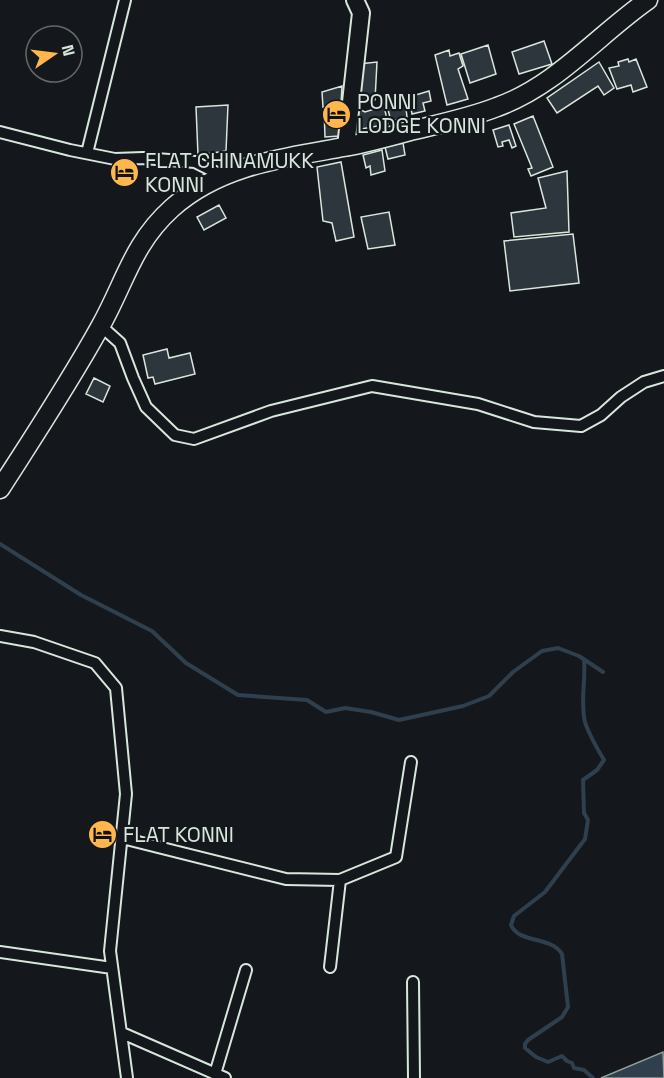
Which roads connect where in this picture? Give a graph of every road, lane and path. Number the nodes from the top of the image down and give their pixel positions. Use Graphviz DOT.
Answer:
graph roads {
  1 [pos="126,0"];
  2 [pos="648,0"];
  3 [pos="360,4"];
  4 [pos="4,132"];
  5 [pos="346,147"];
  6 [pos="87,153"];
  7 [pos="223,176"];
  8 [pos="101,326"];
  9 [pos="664,376"];
  10 [pos="0,489"];
  11 [pos="0,636"];
  12 [pos="411,762"];
  13 [pos="122,838"];
  14 [pos="340,880"];
  15 [pos="0,952"];
  16 [pos="330,967"];
  17 [pos="112,968"];
  18 [pos="246,970"];
  19 [pos="413,982"];
  20 [pos="122,1033"];
  21 [pos="220,1076"];
  22 [pos="127,1078"];
  23 [pos="414,1078"];
  1 -- 6 [label="street"];
  2 -- 5 [label="main road"];
  3 -- 5 [label="main road"];
  4 -- 6 [label="street"];
  5 -- 7 [label="main road"];
  6 -- 7 [label="street"];
  7 -- 8 [label="main road"];
  8 -- 9 [label="street"];
  8 -- 10 [label="main road"];
  11 -- 13 [label="street"];
  12 -- 14 [label="street"];
  13 -- 14 [label="street"];
  13 -- 17 [label="street"];
  14 -- 16 [label="street"];
  15 -- 17 [label="street"];
  17 -- 20 [label="street"];
  18 -- 21 [label="street"];
  19 -- 23 [label="street"];
  20 -- 21 [label="street"];
  20 -- 22 [label="street"];
}
